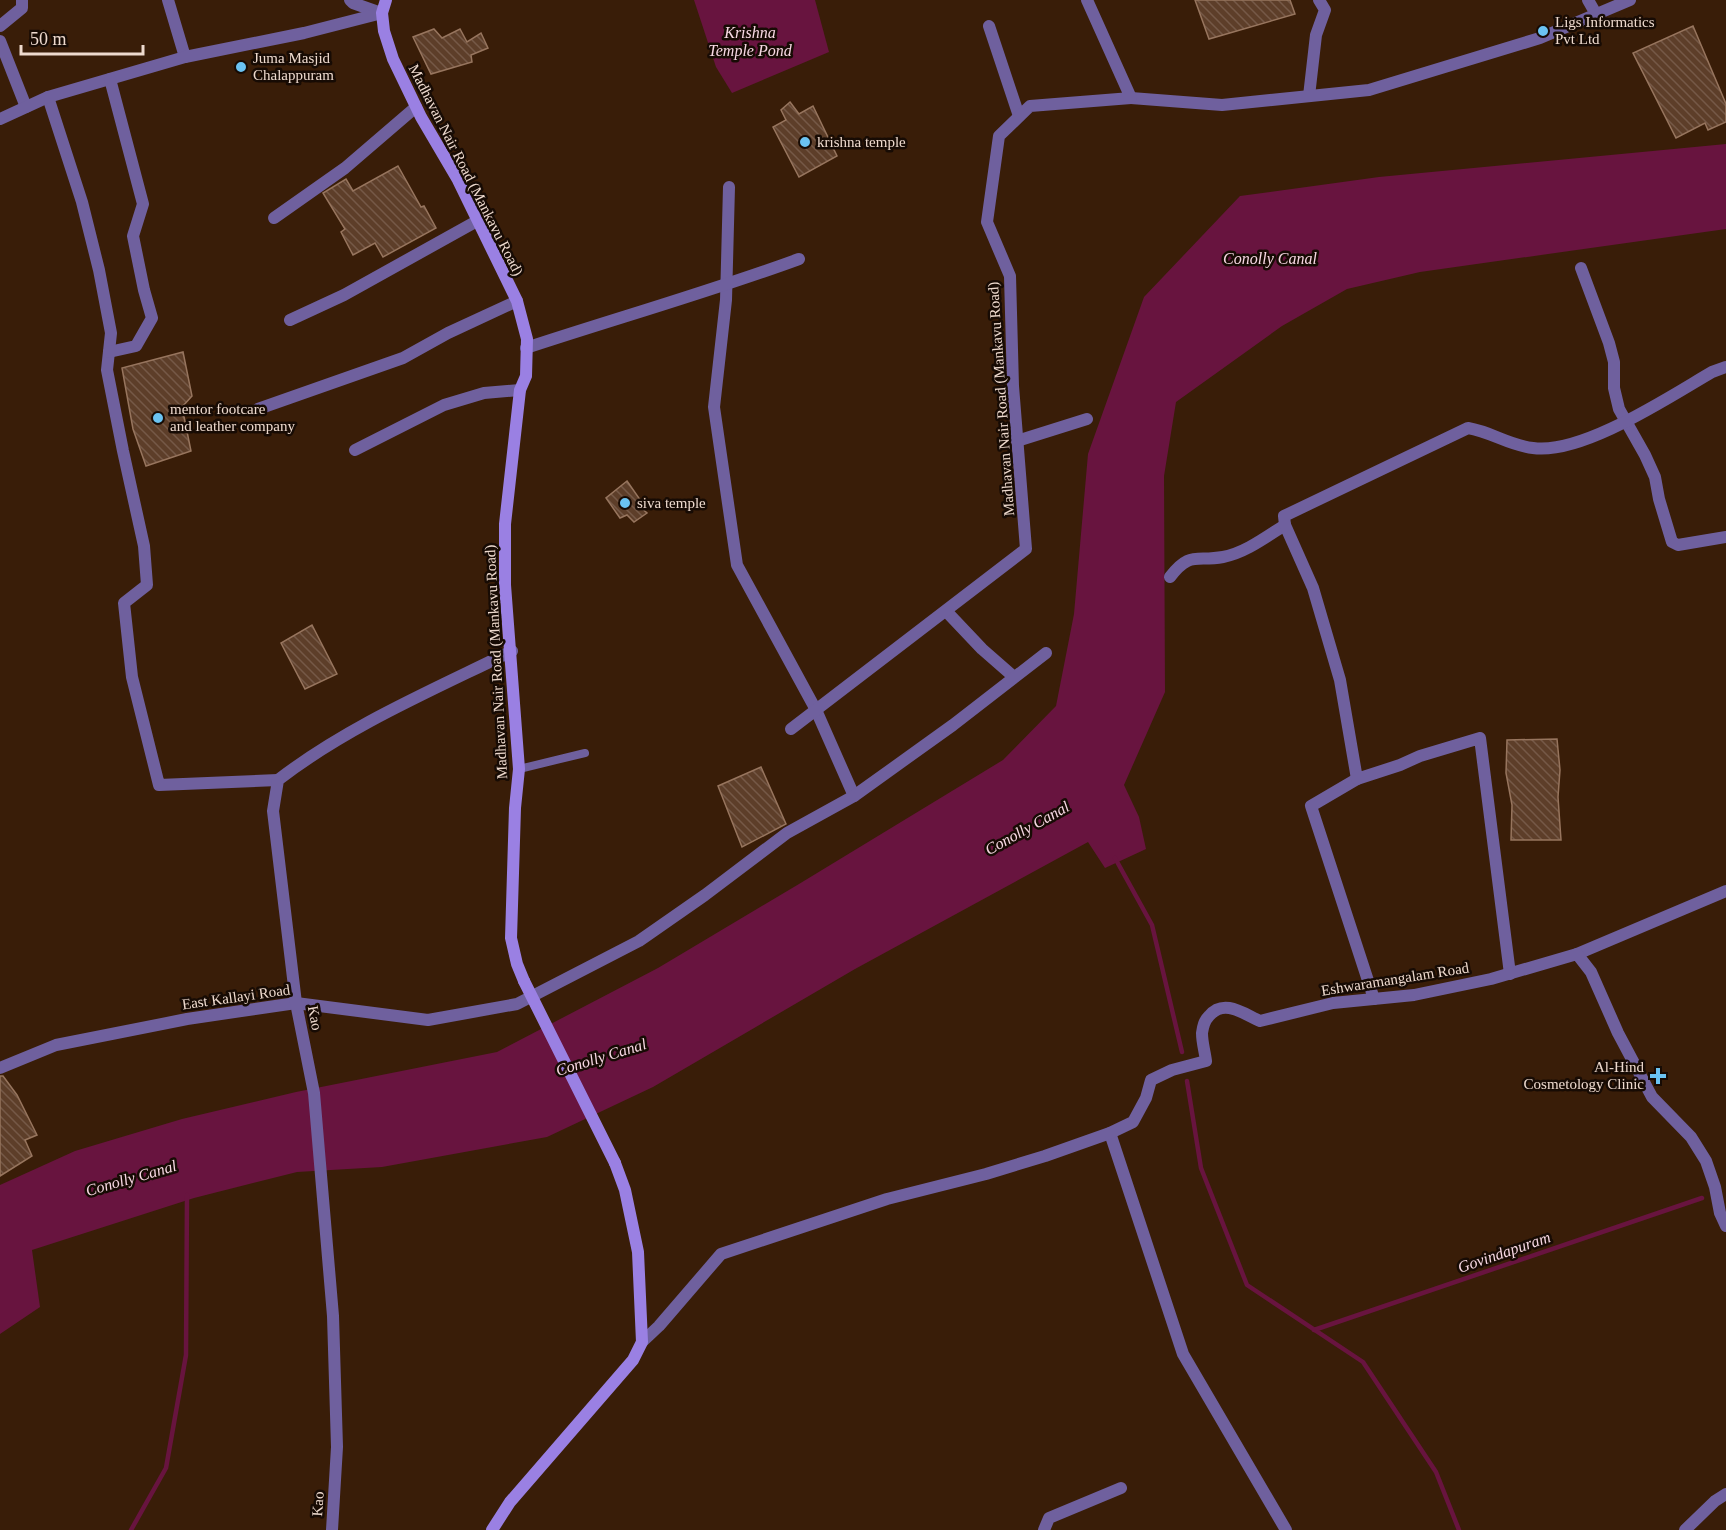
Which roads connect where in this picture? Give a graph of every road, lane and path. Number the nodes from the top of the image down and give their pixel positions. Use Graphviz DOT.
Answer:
graph roads {
  1 [pos="22,0"];
  2 [pos="168,0"];
  3 [pos="350,0"];
  4 [pos="386,0"];
  5 [pos="1087,0"];
  6 [pos="1319,0"];
  7 [pos="1588,0"];
  8 [pos="1630,0"];
  9 [pos="382,13"];
  10 [pos="1596,14"];
  11 [pos="0,26"];
  12 [pos="989,26"];
  13 [pos="0,41"];
  14 [pos="185,57"];
  15 [pos="110,79"];
  16 [pos="1309,96"];
  17 [pos="48,97"];
  18 [pos="1131,98"];
  19 [pos="26,107"];
  20 [pos="416,107"];
  21 [pos="1019,116"];
  22 [pos="0,119"];
  23 [pos="729,187"];
  24 [pos="274,218"];
  25 [pos="477,220"];
  26 [pos="799,259"];
  27 [pos="1581,268"];
  28 [pos="726,286"];
  29 [pos="517,302"];
  30 [pos="290,320"];
  31 [pos="526,348"];
  32 [pos="109,352"];
  33 [pos="1726,368"];
  34 [pos="520,390"];
  35 [pos="258,409"];
  36 [pos="1087,419"];
  37 [pos="1626,422"];
  38 [pos="1017,441"];
  39 [pos="355,450"];
  40 [pos="1285,525"];
  41 [pos="1726,537"];
  42 [pos="1170,577"];
  43 [pos="946,612"];
  44 [pos="512,651"];
  45 [pos="1046,653"];
  46 [pos="1014,678"];
  47 [pos="816,710"];
  48 [pos="791,729"];
  49 [pos="585,753"];
  50 [pos="519,769"];
  51 [pos="278,780"];
  52 [pos="1358,780"];
  53 [pos="854,795"];
  54 [pos="1726,891"];
  55 [pos="1577,954"];
  56 [pos="1510,974"];
  57 [pos="1374,999"];
  58 [pos="296,1003"];
  59 [pos="0,1068"];
  60 [pos="1110,1133"];
  61 [pos="1726,1226"];
  62 [pos="642,1342"];
  63 [pos="1121,1488"];
  64 [pos="1726,1494"];
  65 [pos="332,1530"];
  66 [pos="492,1530"];
  67 [pos="1044,1530"];
  68 [pos="1286,1530"];
  69 [pos="1685,1530"];
  1 -- 11 [label="street"];
  2 -- 14 [label="street"];
  3 -- 9 [label="street"];
  4 -- 9 [label="main road, Madhavan Nair Road (Mankavu Road)"];
  5 -- 18 [label="street"];
  6 -- 16 [label="street"];
  7 -- 10 [label="street"];
  8 -- 10 [label="street, Madhavan Nair Road (Mankavu Road)"];
  9 -- 14 [label="street"];
  9 -- 20 [label="main road, Madhavan Nair Road (Mankavu Road)"];
  10 -- 16 [label="street, Madhavan Nair Road (Mankavu Road)"];
  12 -- 21 [label="street"];
  13 -- 19 [label="street"];
  14 -- 15 [label="street"];
  15 -- 17 [label="street"];
  15 -- 32 [label="street"];
  16 -- 18 [label="street, Madhavan Nair Road (Mankavu Road)"];
  17 -- 19 [label="street"];
  17 -- 32 [label="street"];
  18 -- 21 [label="street, Madhavan Nair Road (Mankavu Road)"];
  19 -- 22 [label="street"];
  20 -- 24 [label="street"];
  20 -- 25 [label="main road, Madhavan Nair Road (Mankavu Road)"];
  21 -- 38 [label="street, Madhavan Nair Road (Mankavu Road)"];
  23 -- 28 [label="street"];
  25 -- 29 [label="main road, Madhavan Nair Road (Mankavu Road)"];
  25 -- 30 [label="street"];
  26 -- 28 [label="street"];
  27 -- 37 [label="street"];
  28 -- 31 [label="street"];
  28 -- 47 [label="street"];
  29 -- 31 [label="main road, Madhavan Nair Road (Mankavu Road)"];
  29 -- 35 [label="street"];
  31 -- 34 [label="main road, Madhavan Nair Road (Mankavu Road)"];
  32 -- 51 [label="street"];
  33 -- 37 [label="street"];
  34 -- 39 [label="street"];
  34 -- 44 [label="main road, Madhavan Nair Road (Mankavu Road)"];
  36 -- 38 [label="street"];
  37 -- 40 [label="street"];
  37 -- 41 [label="street"];
  38 -- 43 [label="street, Madhavan Nair Road (Mankavu Road)"];
  40 -- 42 [label="street"];
  40 -- 52 [label="street"];
  43 -- 46 [label="street"];
  43 -- 47 [label="street, Madhavan Nair Road (Mankavu Road)"];
  44 -- 50 [label="main road, Madhavan Nair Road (Mankavu Road)"];
  44 -- 51 [label="street"];
  45 -- 46 [label="street, East Kallayi Road"];
  46 -- 53 [label="street, East Kallayi Road"];
  47 -- 48 [label="street, Madhavan Nair Road (Mankavu Road)"];
  47 -- 53 [label="street"];
  49 -- 50 [label="lane"];
  50 -- 62 [label="main road, Madhavan Nair Road (Mankavu Road), bridge"];
  51 -- 58 [label="street, Kao"];
  52 -- 56 [label="street"];
  52 -- 57 [label="street"];
  53 -- 58 [label="street, East Kallayi Road"];
  54 -- 55 [label="street, Eshwaramangalam Road"];
  55 -- 56 [label="street, Eshwaramangalam Road"];
  55 -- 61 [label="street"];
  56 -- 57 [label="street, Eshwaramangalam Road"];
  57 -- 60 [label="street, Eshwaramangalam Road"];
  58 -- 59 [label="street, East Kallayi Road"];
  58 -- 65 [label="street, Kao"];
  60 -- 62 [label="street"];
  60 -- 68 [label="street"];
  62 -- 66 [label="main road"];
  63 -- 67 [label="street"];
  64 -- 69 [label="street"];
}
